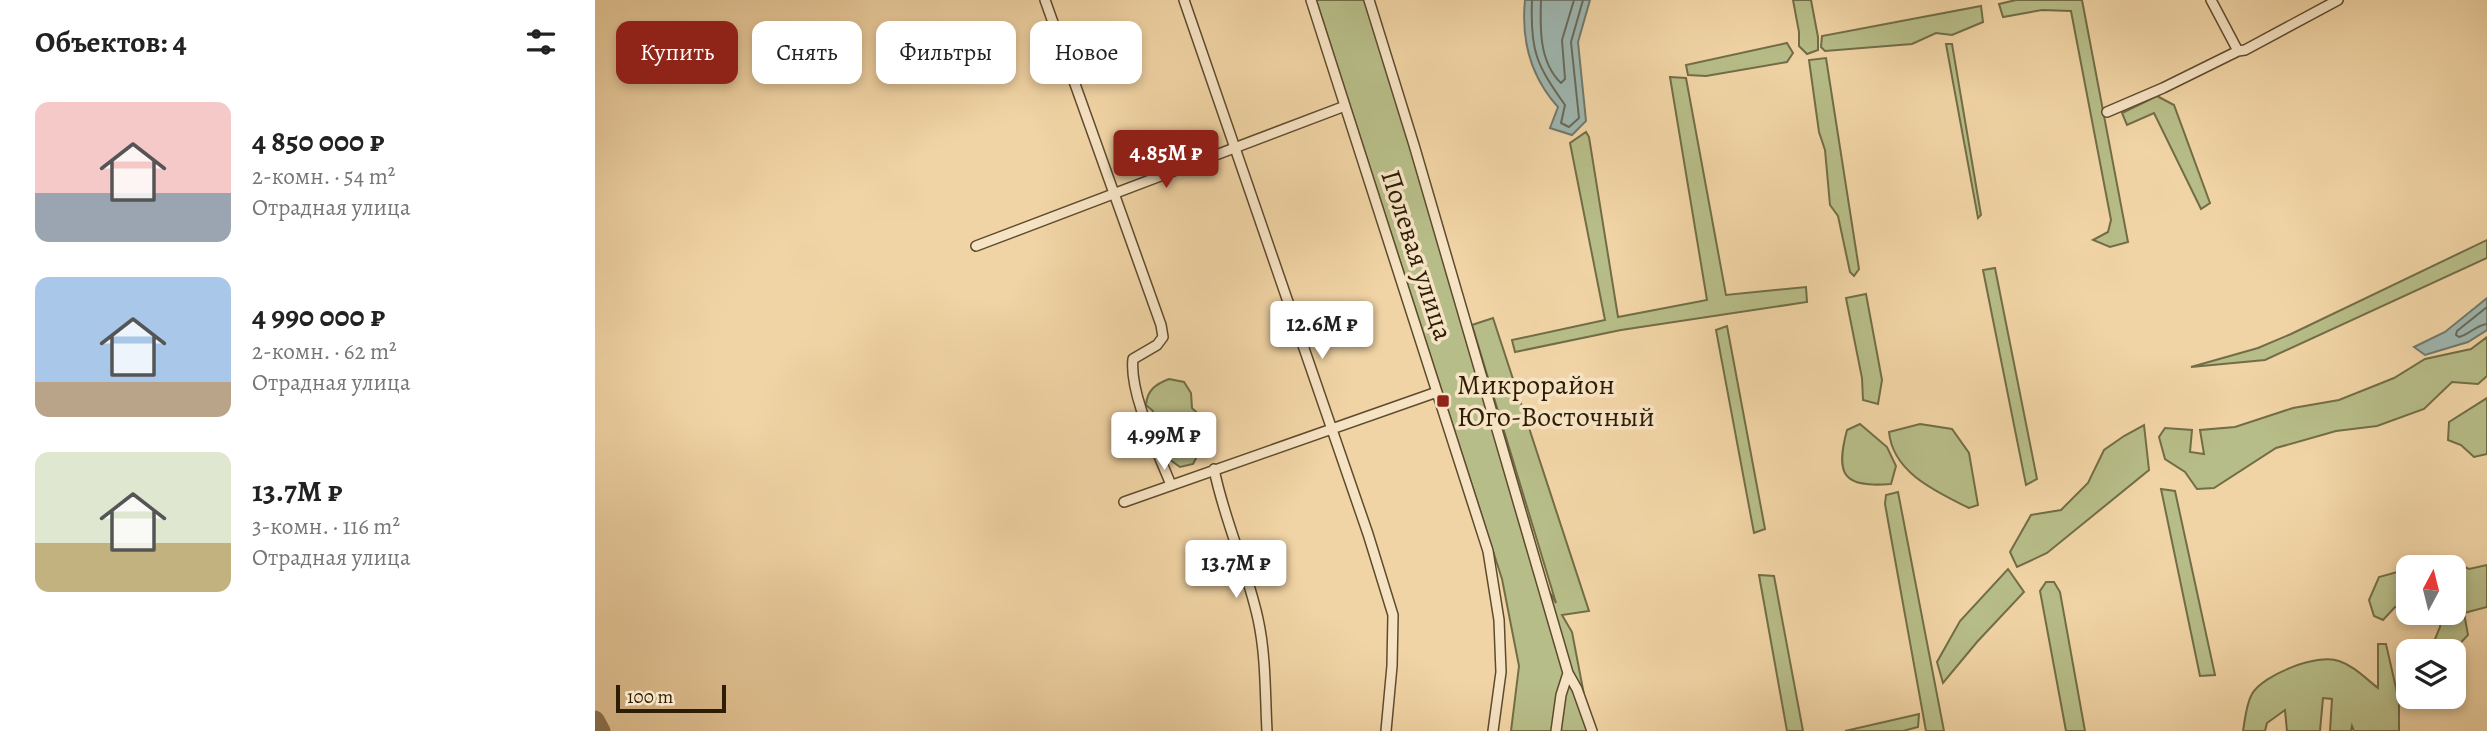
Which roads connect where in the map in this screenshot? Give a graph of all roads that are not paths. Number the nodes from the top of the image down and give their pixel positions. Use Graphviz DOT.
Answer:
graph roads {
  1 [pos="1045,0"];
  2 [pos="1184,0"];
  3 [pos="1311,0"];
  4 [pos="1369,0"];
  5 [pos="2211,0"];
  6 [pos="2338,0"];
  7 [pos="2238,51"];
  8 [pos="1345,106"];
  9 [pos="2107,112"];
  10 [pos="1234,149"];
  11 [pos="1115,193"];
  12 [pos="976,246"];
  13 [pos="1437,391"];
  14 [pos="1331,431"];
  15 [pos="1214,469"];
  16 [pos="1171,485"];
  17 [pos="1124,502"];
  18 [pos="1568,673"];
  19 [pos="1267,731"];
  20 [pos="1386,731"];
  21 [pos="1493,731"];
  22 [pos="1556,731"];
  23 [pos="1592,731"];
  1 -- 11 [label="street"];
  2 -- 10 [label="street"];
  3 -- 8 [label="street, Полевая улица"];
  4 -- 18 [label="street"];
  5 -- 7 [label="street"];
  6 -- 7 [label="street"];
  7 -- 9 [label="street"];
  8 -- 10 [label="street"];
  8 -- 13 [label="street, Полевая улица"];
  10 -- 11 [label="street"];
  10 -- 14 [label="street"];
  11 -- 12 [label="street"];
  11 -- 16 [label="street"];
  13 -- 14 [label="street"];
  13 -- 21 [label="street, Полевая улица"];
  14 -- 15 [label="street"];
  14 -- 20 [label="street"];
  15 -- 16 [label="street"];
  15 -- 19 [label="street"];
  16 -- 17 [label="street"];
  18 -- 22 [label="street"];
  18 -- 23 [label="street"];
}
